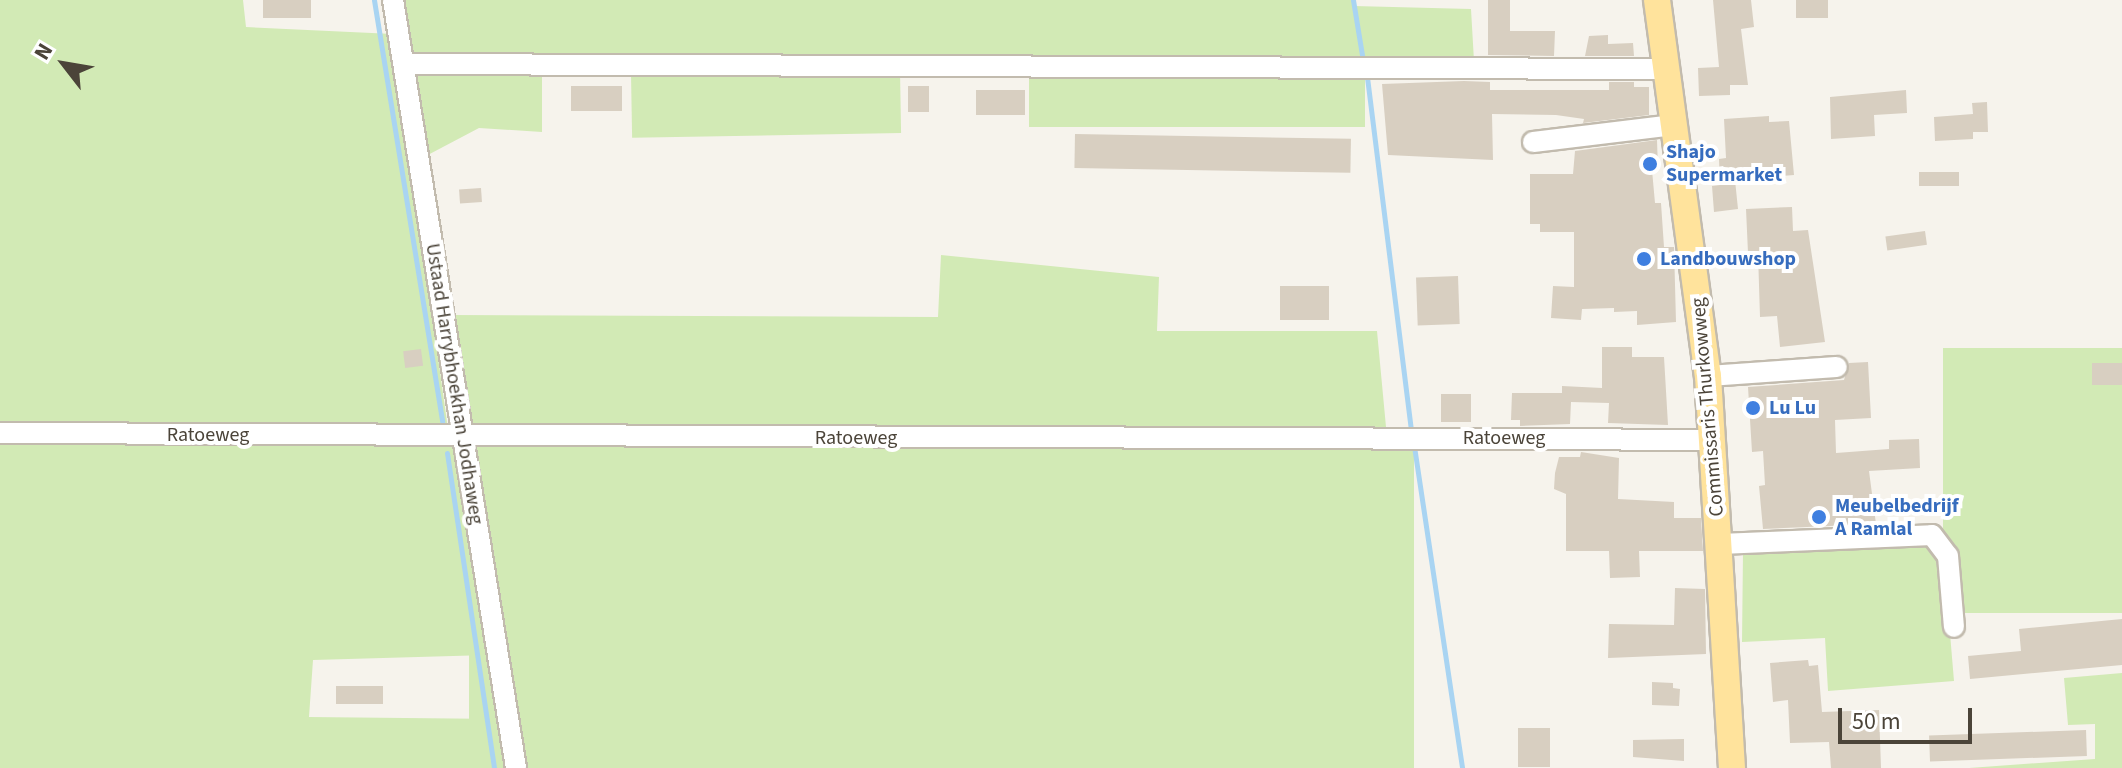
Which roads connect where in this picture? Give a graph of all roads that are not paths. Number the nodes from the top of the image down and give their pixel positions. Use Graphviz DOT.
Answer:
graph roads {
  1 [pos="393,0"];
  2 [pos="1657,0"];
  3 [pos="405,64"];
  4 [pos="1668,69"];
  5 [pos="1674,125"];
  6 [pos="1533,142"];
  7 [pos="1837,367"];
  8 [pos="1708,376"];
  9 [pos="0,433"];
  10 [pos="464,437"];
  11 [pos="1711,440"];
  12 [pos="1720,544"];
  13 [pos="1954,627"];
  14 [pos="516,768"];
  15 [pos="1732,768"];
  1 -- 3 [label="street, Ustaad Harrybhoekhan Jodhaweg"];
  2 -- 4 [label="main road, Commissaris Thurkowweg"];
  3 -- 4 [label="street"];
  3 -- 10 [label="street, Ustaad Harrybhoekhan Jodhaweg"];
  4 -- 5 [label="main road, Commissaris Thurkowweg"];
  5 -- 6 [label="street"];
  5 -- 8 [label="main road, Commissaris Thurkowweg"];
  7 -- 8 [label="street"];
  8 -- 11 [label="main road, Commissaris Thurkowweg"];
  9 -- 10 [label="street, Ratoeweg"];
  10 -- 11 [label="street, Ratoeweg"];
  10 -- 14 [label="street, Ustaad Harrybhoekhan Jodhaweg"];
  11 -- 12 [label="main road, Commissaris Thurkowweg"];
  12 -- 13 [label="street"];
  12 -- 15 [label="main road, Commissaris Thurkowweg"];
}
